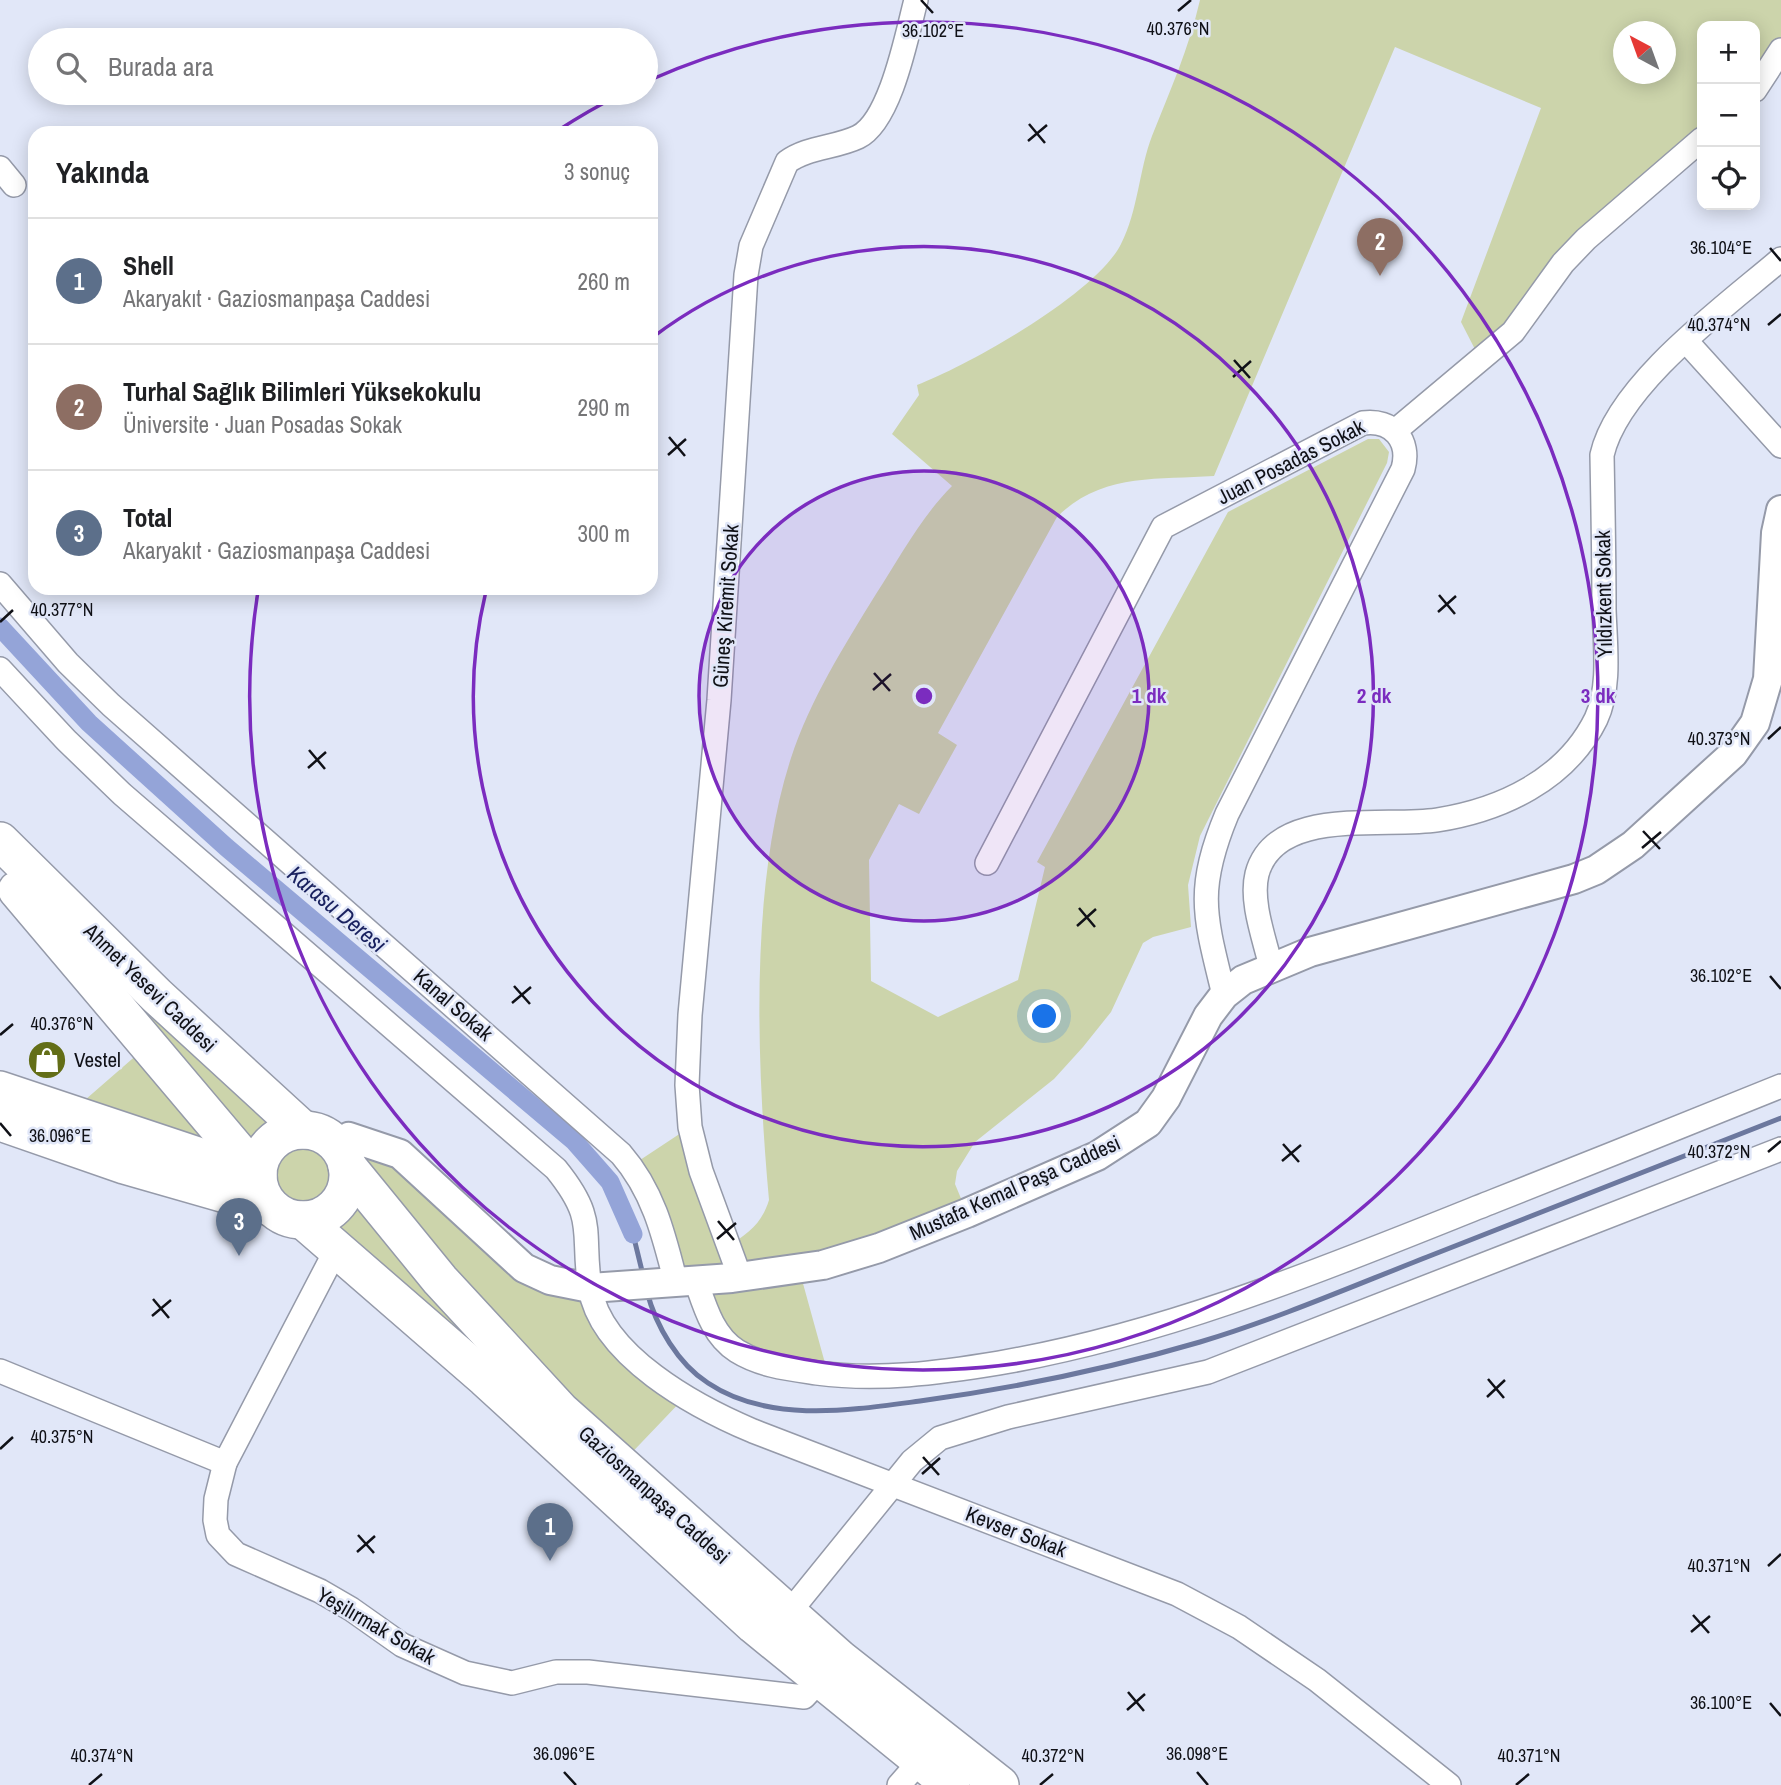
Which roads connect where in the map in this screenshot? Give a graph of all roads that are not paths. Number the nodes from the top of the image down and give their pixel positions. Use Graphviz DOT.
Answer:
graph roads {
  1 [pos="916,0"];
  2 [pos="1781,50"];
  3 [pos="1759,84"];
  4 [pos="1697,143"];
  5 [pos="1781,259"];
  6 [pos="1686,341"];
  7 [pos="1395,431"];
  8 [pos="1781,446"];
  9 [pos="1781,510"];
  10 [pos="0,584"];
  11 [pos="0,669"];
  12 [pos="0,841"];
  13 [pos="987,863"];
  14 [pos="0,872"];
  15 [pos="1271,967"];
  16 [pos="1224,995"];
  17 [pos="1781,1086"];
  18 [pos="0,1090"];
  19 [pos="0,1123"];
  20 [pos="303,1130"];
  21 [pos="1781,1149"];
  22 [pos="342,1157"];
  23 [pos="277,1201"];
  24 [pos="337,1248"];
  25 [pos="740,1277"];
  26 [pos="678,1283"];
  27 [pos="590,1288"];
  28 [pos="0,1371"];
  29 [pos="225,1463"];
  30 [pos="892,1485"];
  31 [pos="788,1614"];
  32 [pos="819,1681"];
  33 [pos="909,1773"];
  34 [pos="951,1785"];
  35 [pos="1000,1785"];
  36 [pos="1449,1785"];
  1 -- 25 [label="street, Güneş Kiremit Sokak"];
  2 -- 3 [label="street"];
  4 -- 7 [label="street"];
  5 -- 6 [label="street, Yıldızkent Sokak"];
  6 -- 8 [label="street"];
  6 -- 15 [label="street, Yıldızkent Sokak"];
  7 -- 13 [label="street, Juan Posadas Sokak"];
  7 -- 16 [label="street, Juan Posadas Sokak"];
  9 -- 15 [label="street, Mustafa Kemal Paşa Caddesi"];
  10 -- 26 [label="street, Kanal Sokak"];
  11 -- 27 [label="street, Kevser Sokak"];
  12 -- 20 [label="highway, Ahmet Yesevi Caddesi"];
  14 -- 23 [label="highway, Ahmet Yesevi Caddesi"];
  15 -- 16 [label="street, Mustafa Kemal Paşa Caddesi"];
  16 -- 25 [label="street, Mustafa Kemal Paşa Caddesi"];
  17 -- 26 [label="street, Kanal Sokak"];
  18 -- 23 [label="main road, Gaziosmanpaşa Caddesi"];
  19 -- 23 [label="main road, Gaziosmanpaşa Caddesi"];
  20 -- 22 [label="highway, Gaziosmanpaşa Caddesi"];
  20 -- 23 [label="highway"];
  21 -- 30 [label="street"];
  22 -- 23 [label="highway"];
  22 -- 27 [label="street, Mustafa Kemal Paşa Caddesi"];
  22 -- 31 [label="highway, Gaziosmanpaşa Caddesi"];
  23 -- 24 [label="highway, Gaziosmanpaşa Caddesi"];
  24 -- 29 [label="street, Yeşilırmak Sokak"];
  24 -- 32 [label="highway, Gaziosmanpaşa Caddesi"];
  25 -- 26 [label="street, Mustafa Kemal Paşa Caddesi"];
  26 -- 27 [label="street, Mustafa Kemal Paşa Caddesi"];
  27 -- 30 [label="street, Kevser Sokak"];
  28 -- 29 [label="street"];
  29 -- 32 [label="street, Yeşilırmak Sokak"];
  30 -- 31 [label="street"];
  30 -- 36 [label="street, Kevser Sokak"];
  31 -- 35 [label="highway, Gaziosmanpaşa Caddesi"];
  32 -- 33 [label="highway, Gaziosmanpaşa Caddesi"];
  33 -- 34 [label="highway, Gaziosmanpaşa Caddesi"];
}
